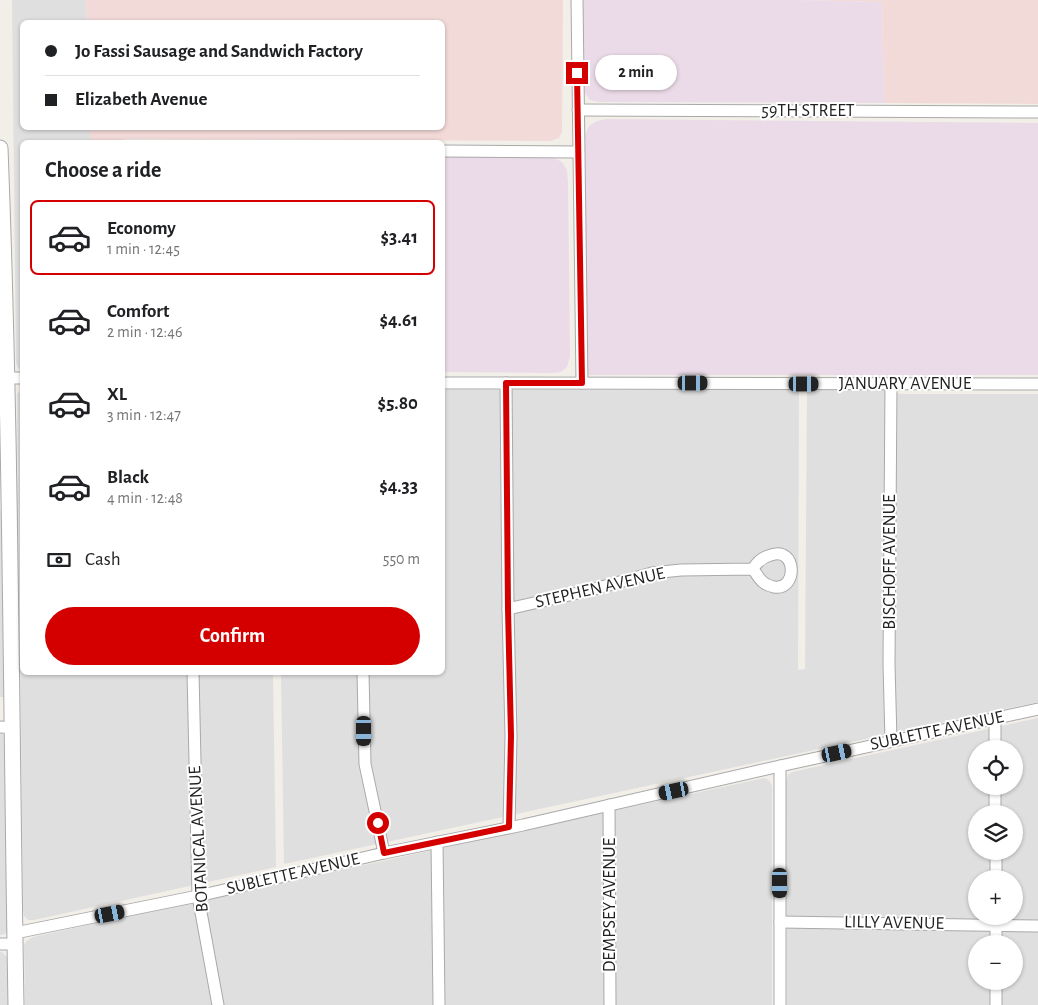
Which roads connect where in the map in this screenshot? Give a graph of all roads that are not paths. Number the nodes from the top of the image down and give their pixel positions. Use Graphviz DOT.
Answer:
graph roads {
  1 [pos="577,0"];
  2 [pos="578,110"];
  3 [pos="1038,112"];
  4 [pos="0,148"];
  5 [pos="445,150"];
  6 [pos="578,152"];
  7 [pos="2,266"];
  8 [pos="15,378"];
  9 [pos="445,383"];
  10 [pos="506,383"];
  11 [pos="582,383"];
  12 [pos="891,383"];
  13 [pos="1038,384"];
  14 [pos="5,477"];
  15 [pos="753,569"];
  16 [pos="508,609"];
  17 [pos="193,675"];
  18 [pos="363,675"];
  19 [pos="1038,709"];
  20 [pos="995,718"];
  21 [pos="7,728"];
  22 [pos="995,740"];
  23 [pos="891,741"];
  24 [pos="780,766"];
  25 [pos="609,805"];
  26 [pos="509,827"];
  27 [pos="437,842"];
  28 [pos="384,853"];
  29 [pos="198,896"];
  30 [pos="968,920"];
  31 [pos="780,922"];
  32 [pos="1023,924"];
  33 [pos="1038,926"];
  34 [pos="10,941"];
  35 [pos="996,990"];
  36 [pos="16,1005"];
  37 [pos="218,1005"];
  38 [pos="439,1005"];
  39 [pos="610,1005"];
  40 [pos="780,1005"];
  41 [pos="996,1005"];
  1 -- 2 [label="street"];
  2 -- 3 [label="street, 59TH STREET"];
  2 -- 6 [label="street"];
  4 -- 7 [label="street"];
  5 -- 6 [label="street"];
  6 -- 11 [label="street"];
  7 -- 8 [label="street"];
  8 -- 14 [label="street"];
  9 -- 10 [label="street, JANUARY AVENUE"];
  10 -- 11 [label="street, JANUARY AVENUE"];
  10 -- 16 [label="street"];
  11 -- 12 [label="street, JANUARY AVENUE"];
  12 -- 13 [label="street, JANUARY AVENUE"];
  12 -- 23 [label="street, BISCHOFF AVENUE"];
  14 -- 21 [label="street"];
  15 -- 16 [label="street, STEPHEN AVENUE"];
  16 -- 26 [label="street"];
  17 -- 29 [label="street, BOTANICAL AVENUE"];
  18 -- 28 [label="street"];
  19 -- 20 [label="street, SUBLETTE AVENUE"];
  20 -- 22 [label="street"];
  20 -- 23 [label="street, SUBLETTE AVENUE"];
  21 -- 34 [label="street"];
  23 -- 24 [label="street, SUBLETTE AVENUE"];
  24 -- 25 [label="street, SUBLETTE AVENUE"];
  24 -- 31 [label="street"];
  25 -- 26 [label="street, SUBLETTE AVENUE"];
  25 -- 39 [label="street, DEMPSEY AVENUE"];
  26 -- 27 [label="street, SUBLETTE AVENUE"];
  27 -- 28 [label="street, SUBLETTE AVENUE"];
  27 -- 38 [label="street"];
  28 -- 29 [label="street, SUBLETTE AVENUE"];
  29 -- 34 [label="street, SUBLETTE AVENUE"];
  29 -- 37 [label="street, BOTANICAL AVENUE"];
  30 -- 31 [label="street, LILLY AVENUE"];
  31 -- 40 [label="street"];
  32 -- 33 [label="street, LILLY AVENUE"];
  34 -- 36 [label="street"];
  35 -- 41 [label="street"];
}
